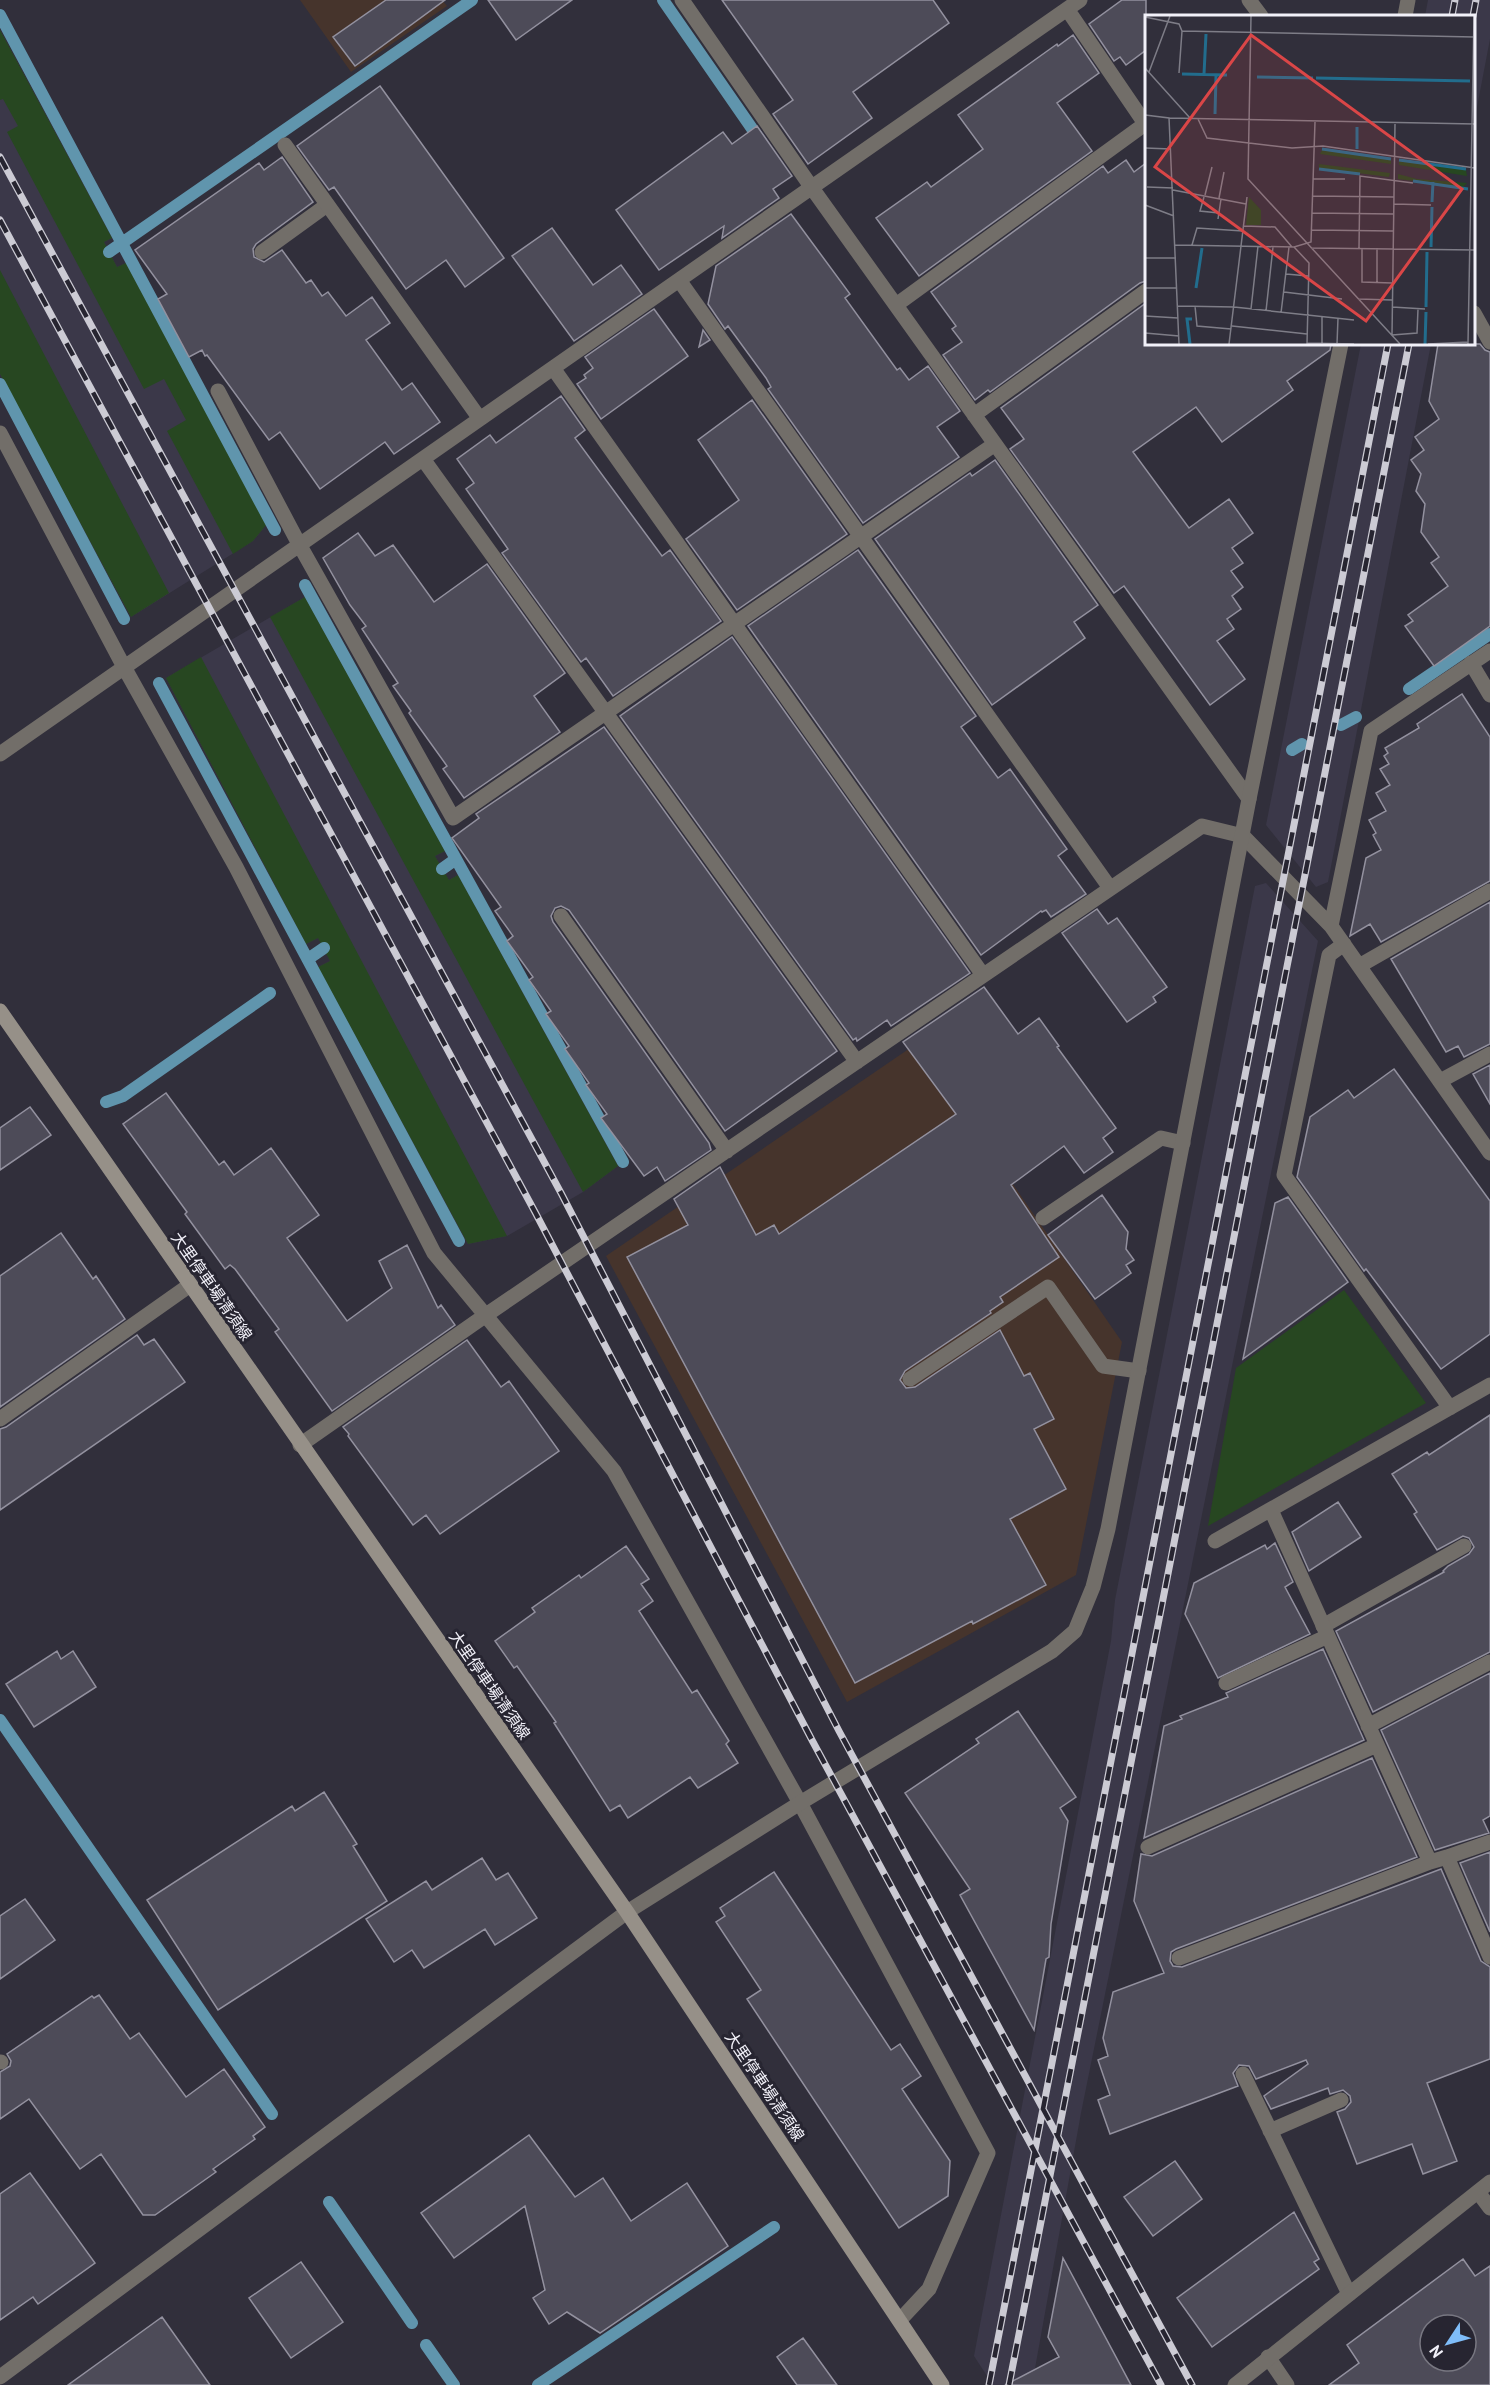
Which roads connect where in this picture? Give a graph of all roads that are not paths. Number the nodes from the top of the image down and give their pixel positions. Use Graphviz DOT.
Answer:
graph roads {
  1 [pos="682,0"];
  2 [pos="1080,0"];
  3 [pos="1249,0"];
  4 [pos="1408,0"];
  5 [pos="1067,9"];
  6 [pos="1260,15"];
  7 [pos="1405,15"];
  8 [pos="1145,123"];
  9 [pos="1145,125"];
  10 [pos="285,145"];
  11 [pos="812,188"];
  12 [pos="327,205"];
  13 [pos="262,252"];
  14 [pos="680,280"];
  15 [pos="1145,292"];
  16 [pos="896,305"];
  17 [pos="1475,316"];
  18 [pos="1490,342"];
  19 [pos="1341,345"];
  20 [pos="553,368"];
  21 [pos="218,391"];
  22 [pos="974,415"];
  23 [pos="480,419"];
  24 [pos="0,433"];
  25 [pos="995,444"];
  26 [pos="423,459"];
  27 [pos="861,536"];
  28 [pos="300,544"];
  29 [pos="734,624"];
  30 [pos="1490,651"];
  31 [pos="1472,663"];
  32 [pos="124,667"];
  33 [pos="1490,695"];
  34 [pos="606,713"];
  35 [pos="0,754"];
  36 [pos="1249,800"];
  37 [pos="1243,836"];
  38 [pos="1110,888"];
  39 [pos="1490,891"];
  40 [pos="561,916"];
  41 [pos="1331,926"];
  42 [pos="1344,944"];
  43 [pos="1359,966"];
  44 [pos="983,975"];
  45 [pos="0,1011"];
  46 [pos="1490,1054"];
  47 [pos="857,1062"];
  48 [pos="1440,1082"];
  49 [pos="1183,1143"];
  50 [pos="727,1151"];
  51 [pos="1490,1153"];
  52 [pos="1043,1218"];
  53 [pos="190,1286"];
  54 [pos="486,1315"];
  55 [pos="1139,1371"];
  56 [pos="910,1379"];
  57 [pos="1488,1391"];
  58 [pos="1450,1408"];
  59 [pos="0,1419"];
  60 [pos="300,1445"];
  61 [pos="1271,1510"];
  62 [pos="1215,1541"];
  63 [pos="1464,1546"];
  64 [pos="1325,1631"];
  65 [pos="1489,1664"];
  66 [pos="1226,1683"];
  67 [pos="1368,1726"];
  68 [pos="1377,1745"];
  69 [pos="800,1803"];
  70 [pos="1490,1842"];
  71 [pos="1148,1847"];
  72 [pos="1447,1857"];
  73 [pos="1430,1862"];
  74 [pos="627,1912"];
  75 [pos="1490,1957"];
  76 [pos="1179,1958"];
  77 [pos="1243,2074"];
  78 [pos="1341,2100"];
  79 [pos="1270,2130"];
  80 [pos="1484,2187"];
  81 [pos="1490,2208"];
  82 [pos="1349,2294"];
  83 [pos="900,2320"];
  84 [pos="1268,2358"];
  85 [pos="0,2377"];
  86 [pos="942,2385"];
  87 [pos="1235,2385"];
  88 [pos="1287,2385"];
  1 -- 11 [label="street"];
  2 -- 5 [label="street"];
  3 -- 6 [label="street"];
  4 -- 7 [label="street"];
  5 -- 8 [label="street"];
  5 -- 11 [label="street"];
  9 -- 16 [label="street"];
  10 -- 12 [label="street"];
  11 -- 14 [label="street"];
  11 -- 16 [label="street"];
  12 -- 13 [label="street"];
  12 -- 23 [label="street"];
  14 -- 20 [label="street"];
  14 -- 27 [label="street"];
  15 -- 22 [label="street"];
  16 -- 22 [label="street"];
  17 -- 18 [label="street"];
  19 -- 36 [label="street"];
  20 -- 23 [label="street"];
  20 -- 29 [label="street"];
  21 -- 28 [label="street"];
  22 -- 25 [label="street"];
  23 -- 26 [label="street"];
  24 -- 32 [label="street"];
  25 -- 27 [label="street"];
  25 -- 36 [label="street"];
  26 -- 28 [label="street"];
  26 -- 34 [label="street"];
  27 -- 29 [label="street"];
  27 -- 38 [label="street"];
  28 -- 32 [label="street"];
  28 -- 34 [label="street"];
  29 -- 34 [label="street"];
  29 -- 44 [label="street"];
  30 -- 31 [label="street"];
  31 -- 33 [label="street"];
  31 -- 41 [label="street"];
  32 -- 35 [label="street"];
  32 -- 54 [label="street"];
  34 -- 47 [label="street"];
  36 -- 37 [label="street"];
  37 -- 38 [label="street"];
  37 -- 41 [label="street"];
  37 -- 49 [label="street"];
  38 -- 44 [label="street"];
  39 -- 43 [label="street"];
  40 -- 50 [label="street"];
  41 -- 42 [label="street"];
  42 -- 43 [label="street"];
  42 -- 58 [label="street"];
  43 -- 48 [label="street"];
  44 -- 47 [label="street"];
  45 -- 53 [label="main road, 大里停車場清須線"];
  46 -- 48 [label="street"];
  47 -- 50 [label="street"];
  48 -- 51 [label="street"];
  49 -- 52 [label="street"];
  49 -- 55 [label="street"];
  50 -- 54 [label="street"];
  53 -- 59 [label="street"];
  53 -- 60 [label="main road, 大里停車場清須線"];
  54 -- 60 [label="street"];
  54 -- 69 [label="street"];
  55 -- 56 [label="street"];
  55 -- 69 [label="street"];
  57 -- 58 [label="street"];
  58 -- 61 [label="street"];
  60 -- 74 [label="main road, 大里停車場清須線"];
  61 -- 62 [label="street"];
  61 -- 64 [label="street"];
  63 -- 64 [label="street"];
  64 -- 66 [label="street"];
  64 -- 67 [label="street"];
  65 -- 67 [label="street"];
  67 -- 68 [label="street"];
  68 -- 71 [label="street"];
  68 -- 73 [label="street"];
  69 -- 74 [label="street"];
  69 -- 83 [label="street"];
  70 -- 72 [label="street"];
  72 -- 73 [label="street"];
  72 -- 75 [label="street"];
  73 -- 76 [label="street"];
  74 -- 83 [label="main road, 大里停車場清須線"];
  74 -- 85 [label="street"];
  77 -- 79 [label="street"];
  78 -- 79 [label="street"];
  79 -- 82 [label="street"];
  80 -- 81 [label="street"];
  80 -- 82 [label="street"];
  82 -- 84 [label="street"];
  83 -- 86 [label="main road, 大里停車場清須線"];
  84 -- 87 [label="street"];
  84 -- 88 [label="street"];
}
